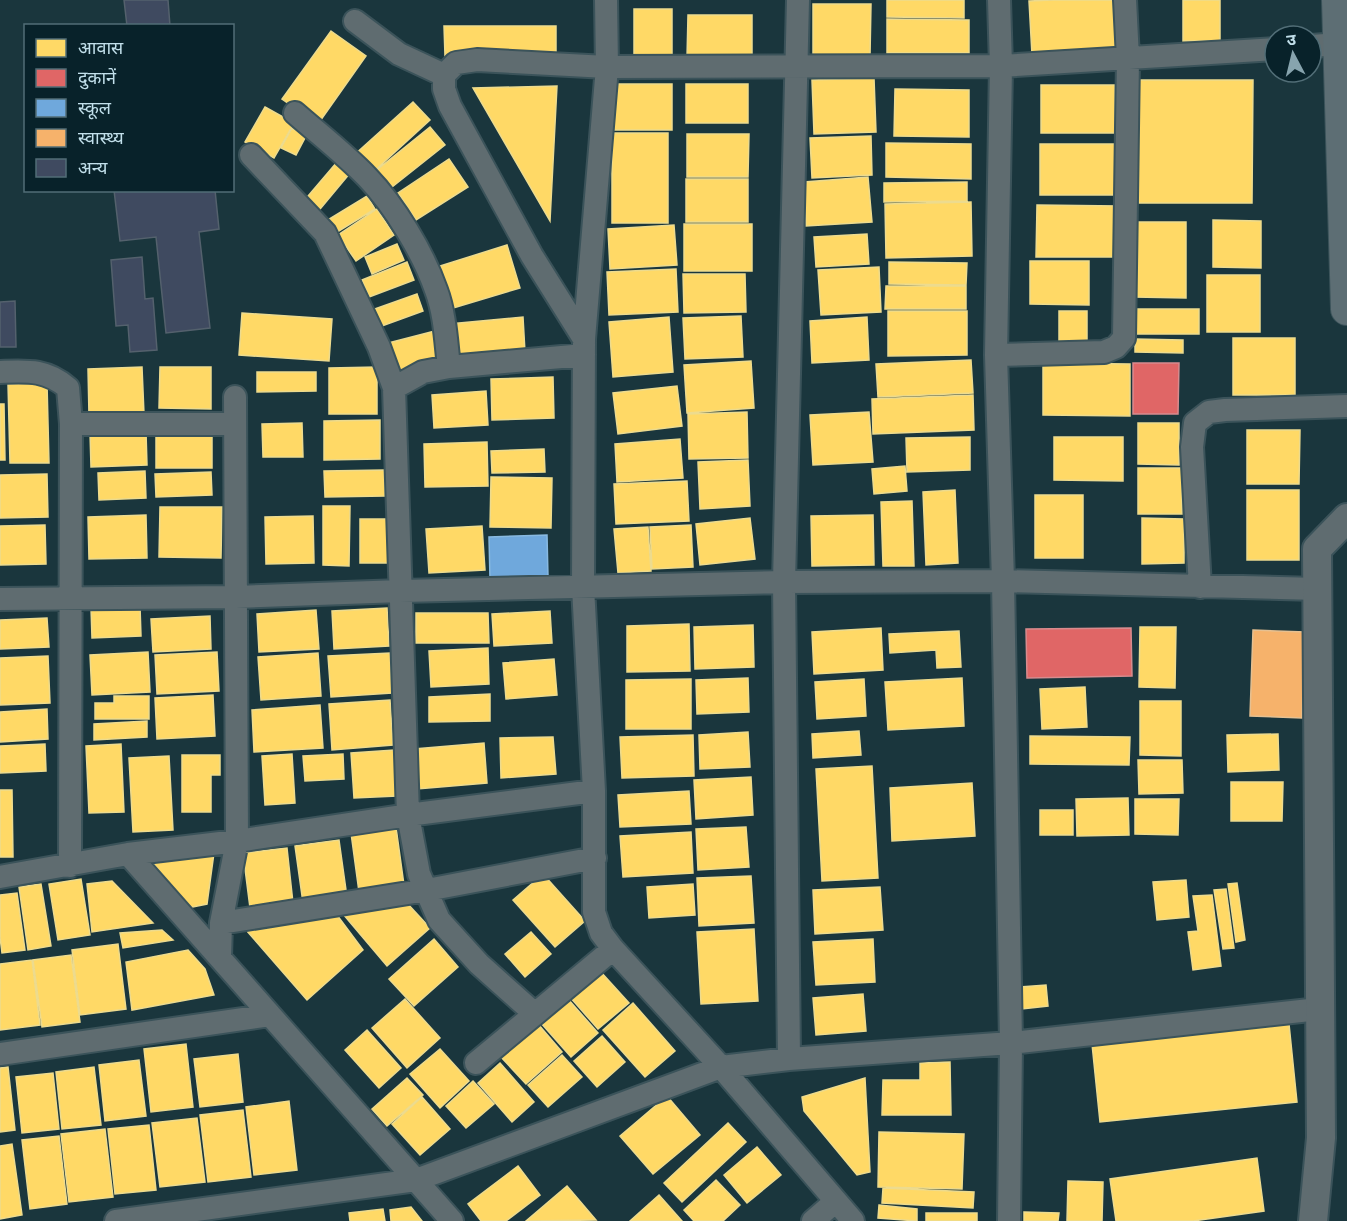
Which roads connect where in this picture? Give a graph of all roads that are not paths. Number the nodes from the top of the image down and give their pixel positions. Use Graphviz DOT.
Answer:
graph roads {
  1 [pos="606,0"];
  2 [pos="798,0"];
  3 [pos="999,0"];
  4 [pos="1125,0"];
  5 [pos="1338,0"];
  6 [pos="355,21"];
  7 [pos="1325,45"];
  8 [pos="1263,50"];
  9 [pos="1128,58"];
  10 [pos="798,66"];
  11 [pos="1001,66"];
  12 [pos="607,67"];
  13 [pos="444,75"];
  14 [pos="296,113"];
  15 [pos="251,155"];
  16 [pos="1347,309"];
  17 [pos="584,347"];
  18 [pos="996,355"];
  19 [pos="449,367"];
  20 [pos="0,372"];
  21 [pos="394,388"];
  22 [pos="235,398"];
  23 [pos="1347,405"];
  24 [pos="235,423"];
  25 [pos="71,424"];
  26 [pos="1347,518"];
  27 [pos="784,582"];
  28 [pos="1003,582"];
  29 [pos="583,587"];
  30 [pos="1200,587"];
  31 [pos="1318,589"];
  32 [pos="401,591"];
  33 [pos="236,597"];
  34 [pos="70,598"];
  35 [pos="0,599"];
  36 [pos="594,791"];
  37 [pos="408,815"];
  38 [pos="237,841"];
  39 [pos="128,854"];
  40 [pos="594,858"];
  41 [pos="70,866"];
  42 [pos="0,877"];
  43 [pos="427,890"];
  44 [pos="221,923"];
  45 [pos="613,949"];
  46 [pos="220,958"];
  47 [pos="1319,1009"];
  48 [pos="535,1014"];
  49 [pos="270,1015"];
  50 [pos="1011,1043"];
  51 [pos="0,1054"];
  52 [pos="789,1059"];
  53 [pos="476,1063"];
  54 [pos="721,1067"];
  55 [pos="416,1180"];
  56 [pos="836,1201"];
  57 [pos="116,1221"];
  58 [pos="452,1221"];
  59 [pos="813,1221"];
  60 [pos="853,1221"];
  61 [pos="1010,1221"];
  62 [pos="1313,1221"];
  1 -- 12 [label="street"];
  2 -- 10 [label="street"];
  3 -- 11 [label="street"];
  4 -- 9 [label="street"];
  5 -- 7 [label="main road"];
  6 -- 13 [label="street"];
  7 -- 16 [label="main road"];
  8 -- 9 [label="street"];
  9 -- 11 [label="street"];
  9 -- 18 [label="street"];
  10 -- 11 [label="street"];
  10 -- 12 [label="street"];
  10 -- 27 [label="street"];
  11 -- 18 [label="street"];
  12 -- 13 [label="street"];
  12 -- 17 [label="street"];
  13 -- 17 [label="street"];
  14 -- 19 [label="street"];
  15 -- 21 [label="street"];
  17 -- 19 [label="street"];
  17 -- 29 [label="street"];
  18 -- 28 [label="street"];
  19 -- 21 [label="street"];
  20 -- 25 [label="street"];
  21 -- 32 [label="street"];
  22 -- 24 [label="street"];
  23 -- 30 [label="street"];
  24 -- 25 [label="street"];
  24 -- 33 [label="street"];
  25 -- 34 [label="street"];
  26 -- 31 [label="street"];
  27 -- 28 [label="street"];
  27 -- 29 [label="street"];
  27 -- 52 [label="street"];
  28 -- 30 [label="street"];
  28 -- 50 [label="street"];
  29 -- 32 [label="street"];
  29 -- 36 [label="street"];
  30 -- 31 [label="street"];
  31 -- 47 [label="street"];
  32 -- 33 [label="street"];
  32 -- 37 [label="street"];
  33 -- 34 [label="street"];
  33 -- 38 [label="street"];
  34 -- 35 [label="street"];
  34 -- 41 [label="street"];
  36 -- 37 [label="street"];
  36 -- 40 [label="street"];
  37 -- 38 [label="street"];
  37 -- 43 [label="street"];
  38 -- 39 [label="street"];
  38 -- 44 [label="street"];
  39 -- 41 [label="street"];
  39 -- 46 [label="street"];
  40 -- 43 [label="street"];
  40 -- 45 [label="street"];
  41 -- 42 [label="street"];
  43 -- 44 [label="street"];
  43 -- 48 [label="street"];
  44 -- 46 [label="street"];
  45 -- 48 [label="street"];
  45 -- 54 [label="street"];
  46 -- 49 [label="street"];
  47 -- 50 [label="street"];
  47 -- 62 [label="street"];
  48 -- 53 [label="street"];
  49 -- 51 [label="street"];
  49 -- 55 [label="street"];
  50 -- 52 [label="street"];
  50 -- 61 [label="street"];
  52 -- 54 [label="street"];
  54 -- 55 [label="street"];
  54 -- 56 [label="street"];
  55 -- 57 [label="street"];
  55 -- 58 [label="street"];
  56 -- 59 [label="street"];
  56 -- 60 [label="street"];
}
